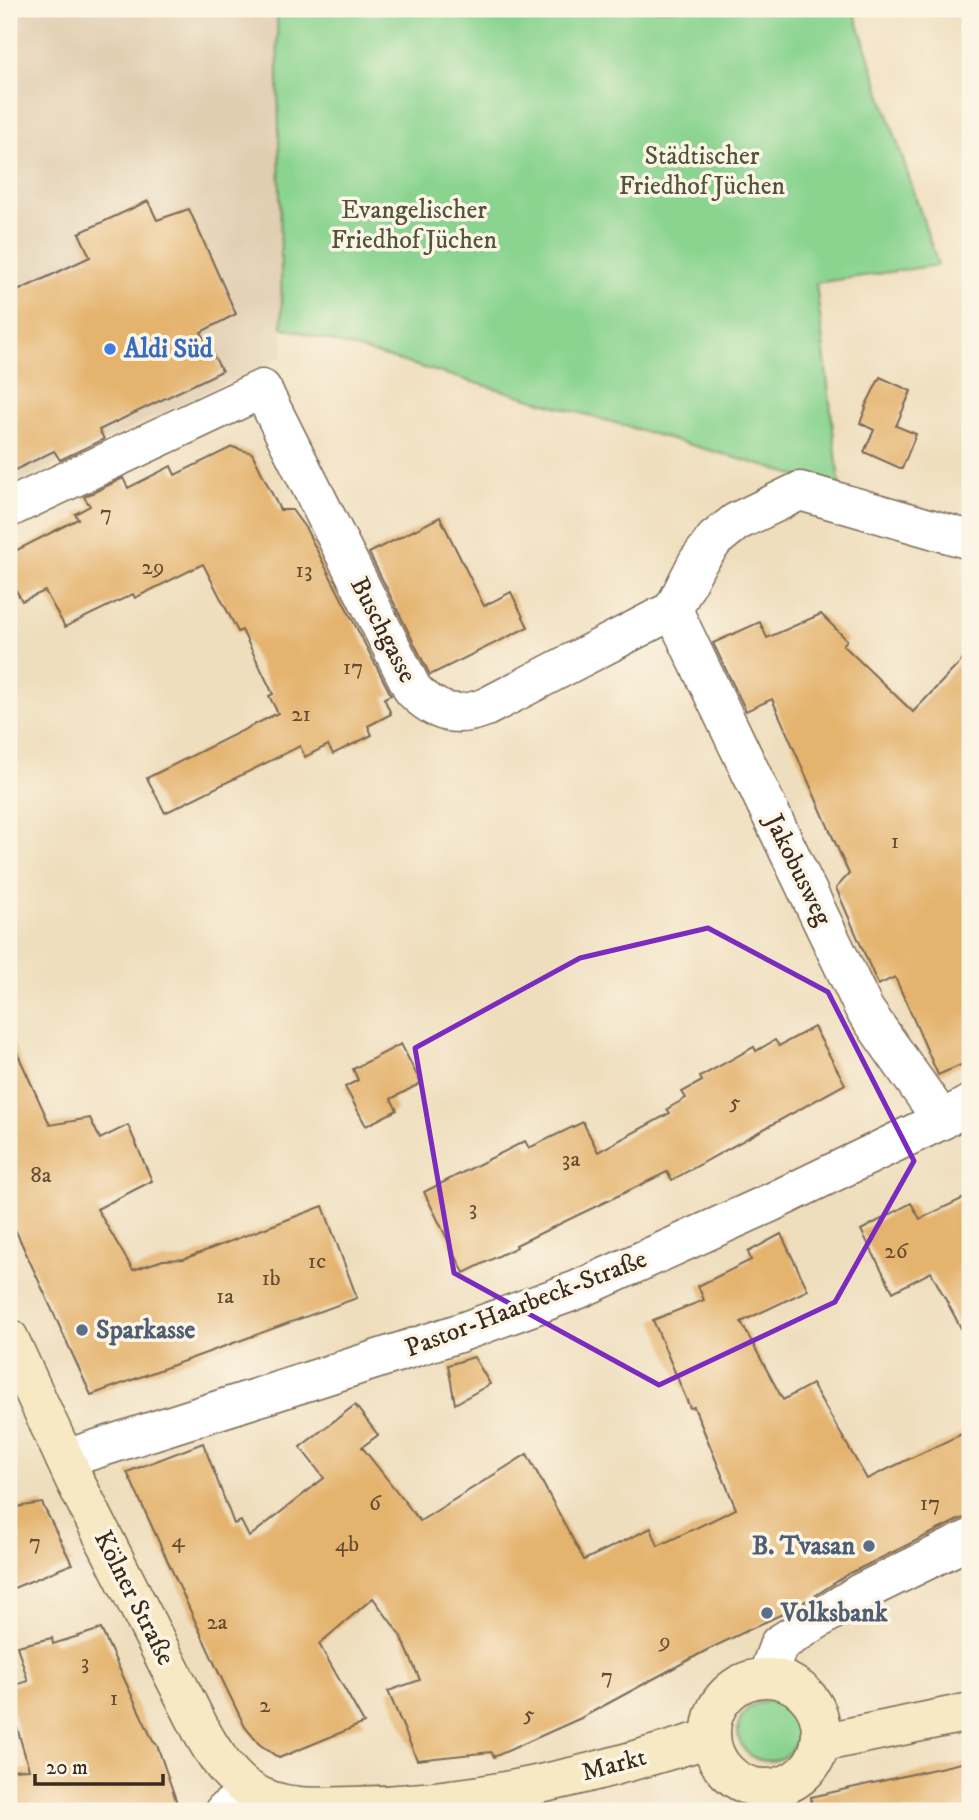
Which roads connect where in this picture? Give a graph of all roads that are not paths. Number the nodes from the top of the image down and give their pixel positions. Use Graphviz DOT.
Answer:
graph roads {
  1 [pos="9,508"];
  2 [pos="970,540"];
  3 [pos="673,610"];
  4 [pos="956,1112"];
  5 [pos="9,1338"];
  6 [pos="65,1459"];
  7 [pos="970,1539"];
  8 [pos="767,1677"];
  9 [pos="970,1712"];
  10 [pos="711,1738"];
  11 [pos="820,1744"];
  12 [pos="795,1796"];
  13 [pos="237,1801"];
  14 [pos="308,1807"];
  1 -- 3 [label="street, Buschgasse"];
  2 -- 3 [label="street"];
  3 -- 4 [label="street, Jakobusweg"];
  4 -- 6 [label="street, Pastor-Haarbeck-Straße"];
  5 -- 6 [label="main road, Kölner Straße"];
  6 -- 13 [label="main road, Kölner Straße"];
  7 -- 8 [label="street"];
  8 -- 10 [label="main road"];
  8 -- 11 [label="main road"];
  9 -- 11 [label="main road"];
  10 -- 12 [label="main road"];
  10 -- 14 [label="main road, Markt"];
  11 -- 12 [label="main road"];
  13 -- 14 [label="main road, Kölner Straße"];
}
